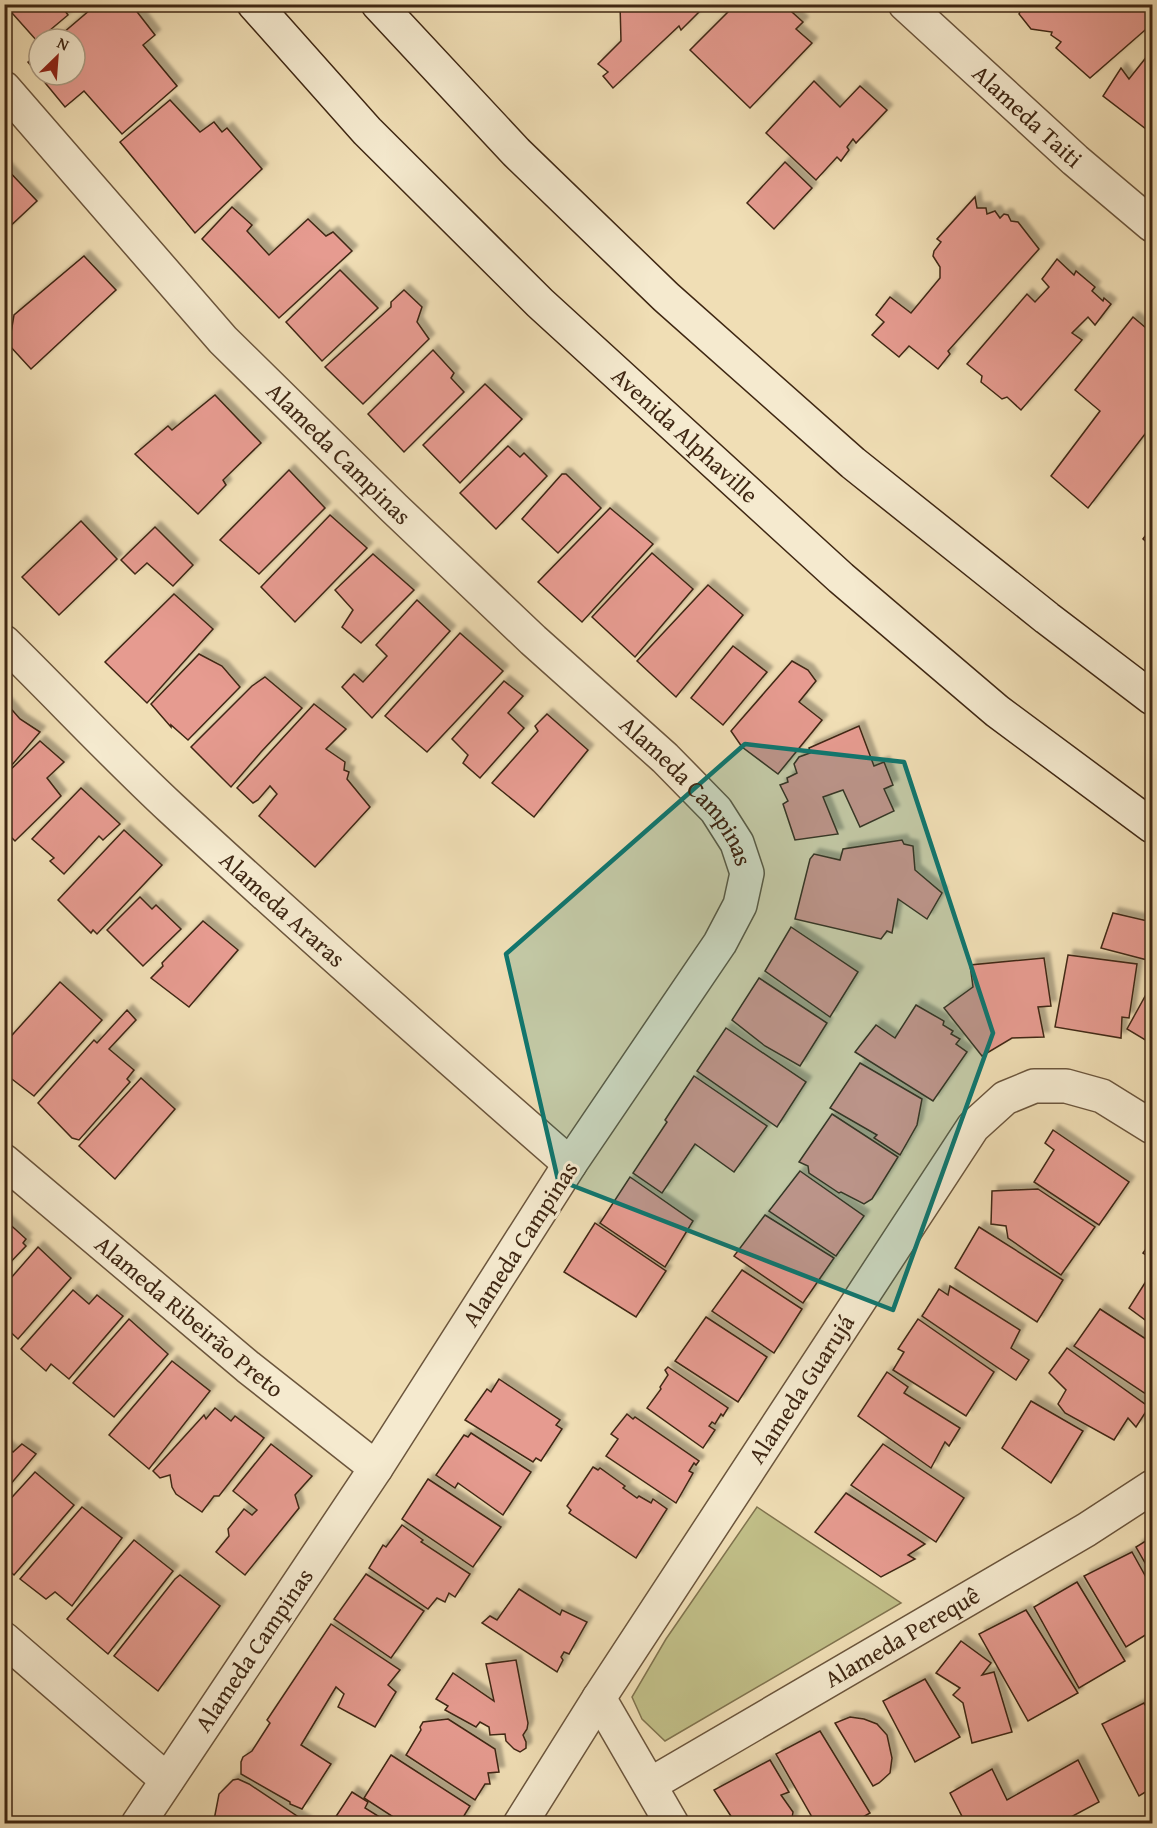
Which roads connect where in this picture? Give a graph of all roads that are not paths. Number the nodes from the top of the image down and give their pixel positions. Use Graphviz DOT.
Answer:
graph roads {
  1 [pos="254,4"];
  2 [pos="378,4"];
  3 [pos="905,4"];
  4 [pos="4,88"];
  5 [pos="1152,225"];
  6 [pos="4,642"];
  7 [pos="1152,698"];
  8 [pos="1152,826"];
  9 [pos="1152,1127"];
  10 [pos="4,1161"];
  11 [pos="570,1164"];
  12 [pos="376,1468"];
  13 [pos="1152,1487"];
  14 [pos="4,1639"];
  15 [pos="599,1698"];
  16 [pos="167,1780"];
  17 [pos="651,1784"];
  18 [pos="138,1824"];
  19 [pos="520,1824"];
  20 [pos="672,1824"];
  1 -- 8 [label="street, Avenida Alphaville"];
  2 -- 7 [label="street"];
  3 -- 5 [label="street, Alameda Taiti"];
  4 -- 11 [label="street, Alameda Campinas"];
  6 -- 11 [label="street, Alameda Araras"];
  9 -- 15 [label="street, Alameda Guarujá"];
  10 -- 12 [label="street, Alameda Ribeirão Preto"];
  11 -- 12 [label="street, Alameda Campinas"];
  12 -- 16 [label="street, Alameda Campinas"];
  13 -- 17 [label="street, Alameda Perequê"];
  14 -- 16 [label="street"];
  15 -- 17 [label="street"];
  15 -- 19 [label="street, Alameda Guarujá"];
  16 -- 18 [label="street, Alameda Campinas"];
  17 -- 20 [label="street"];
}
